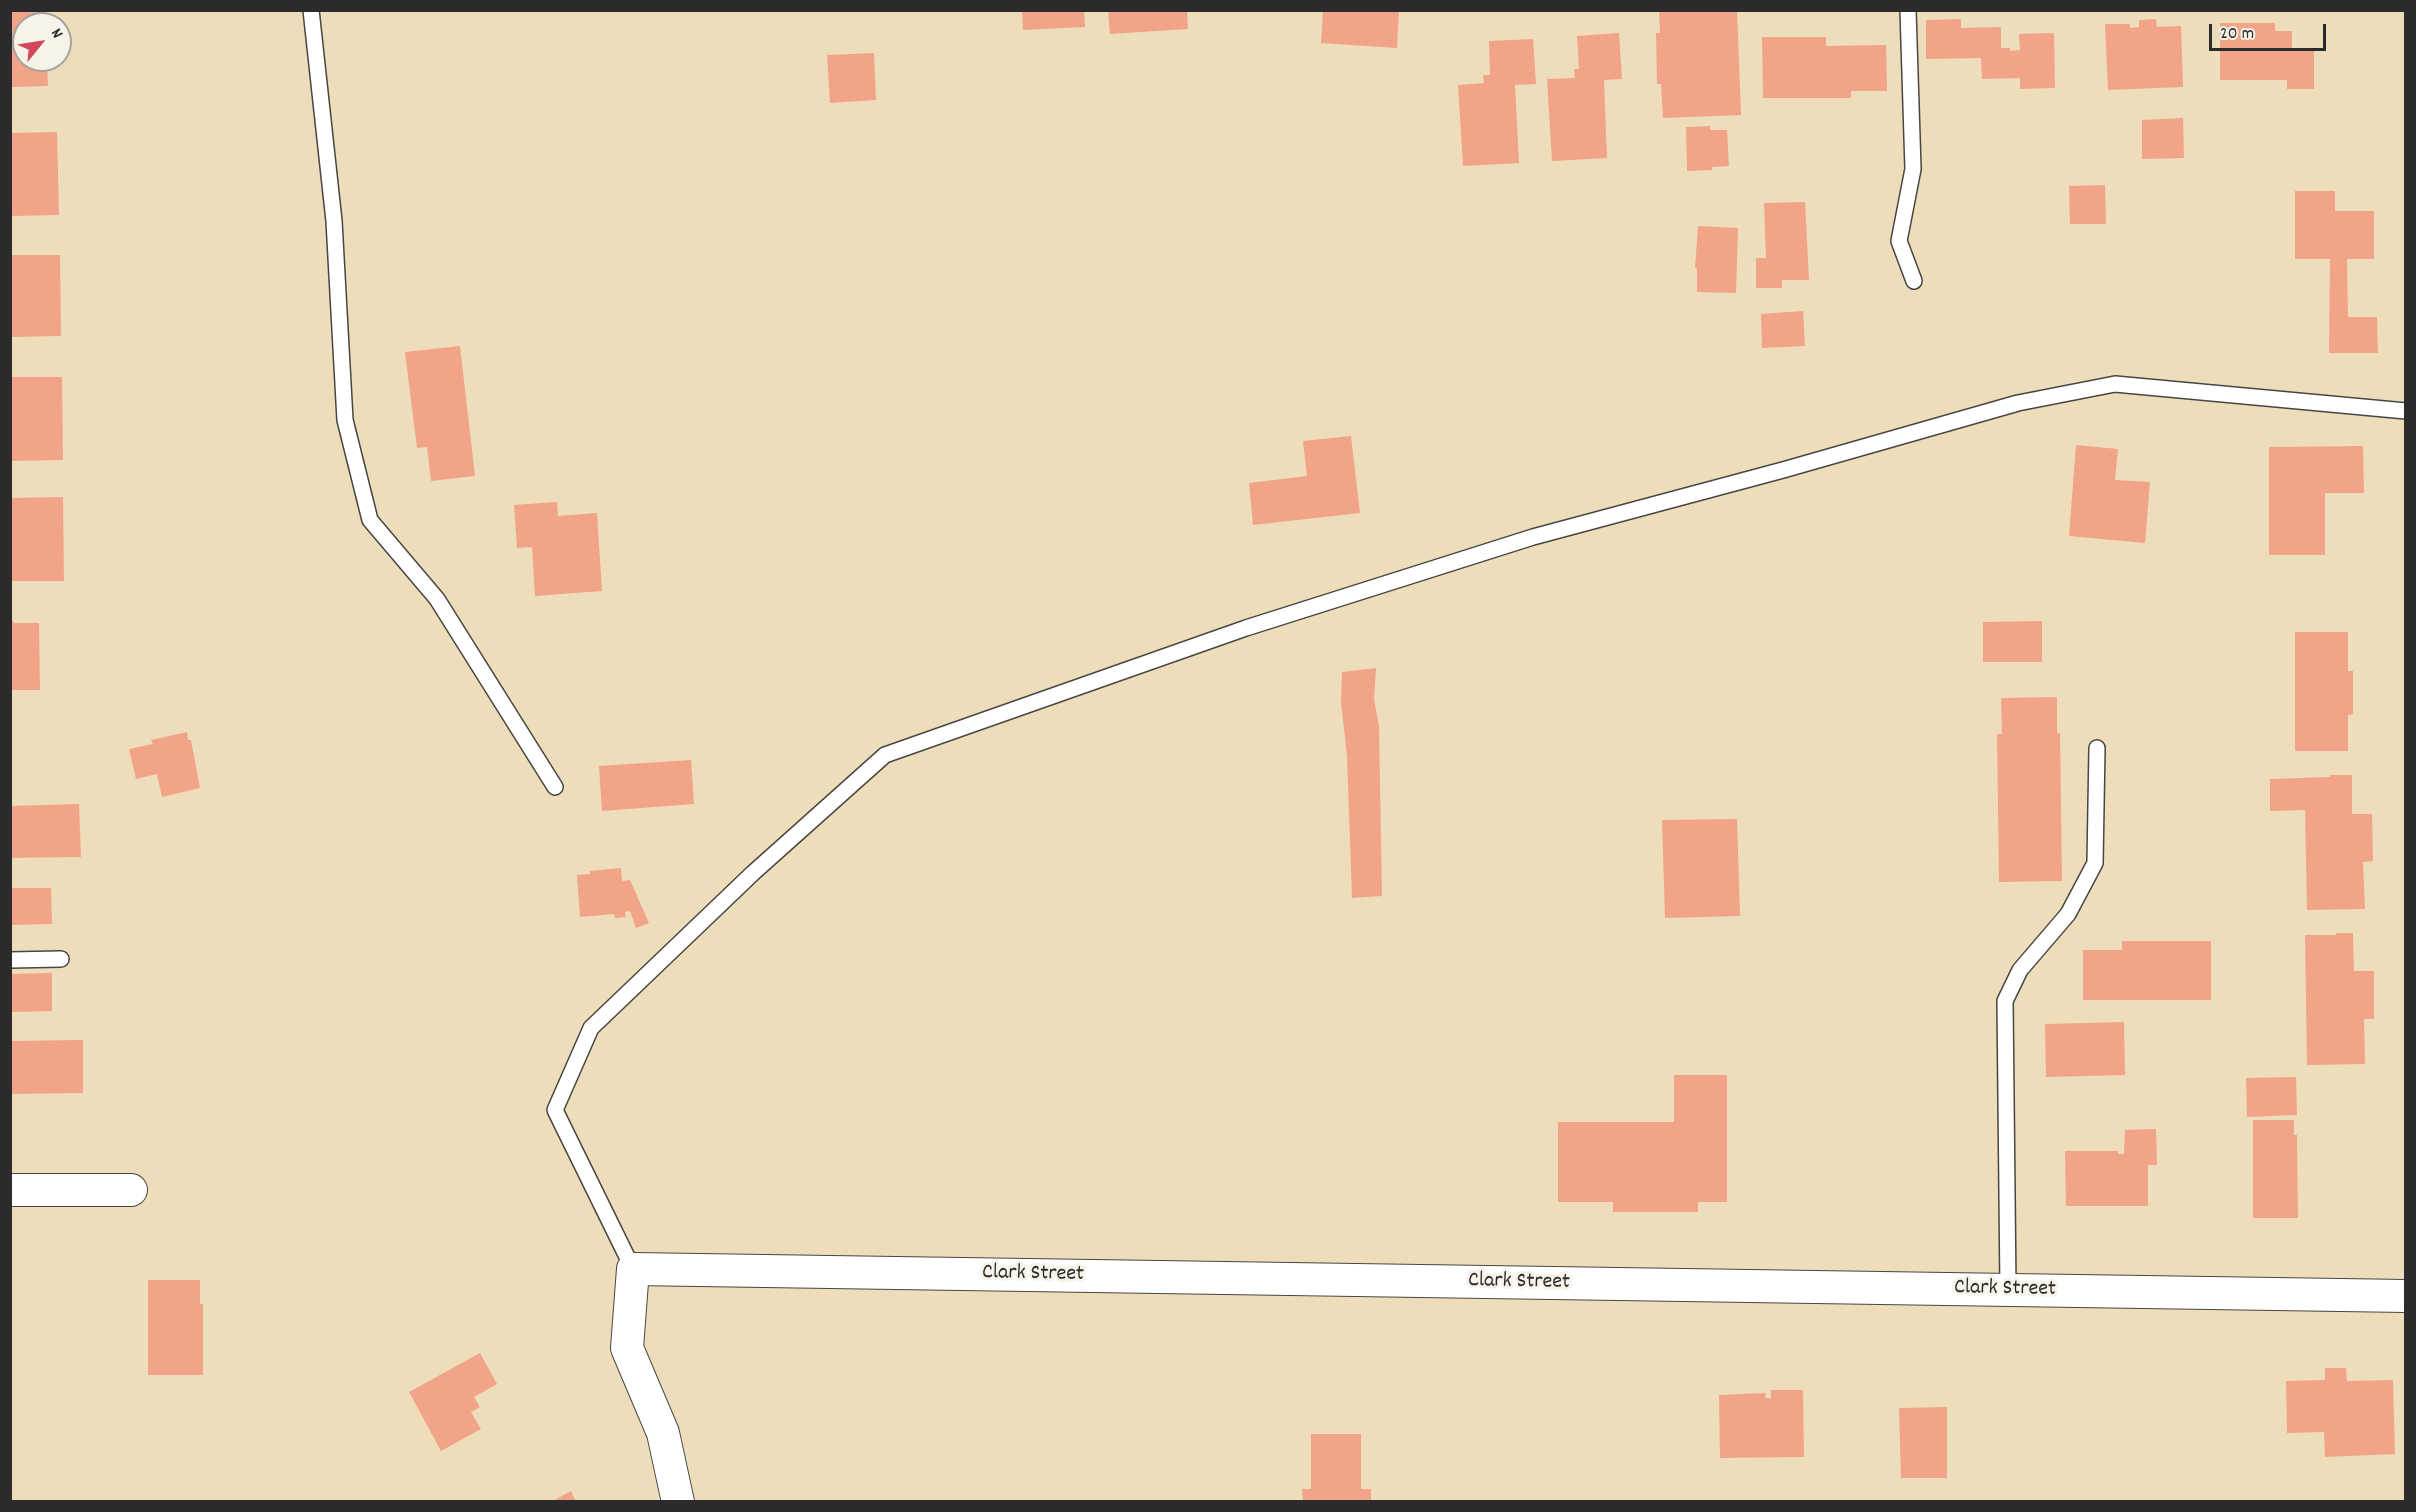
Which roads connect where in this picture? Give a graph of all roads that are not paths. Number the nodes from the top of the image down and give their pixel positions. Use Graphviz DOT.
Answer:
graph roads {
  1 [pos="311,10"];
  2 [pos="1908,10"];
  3 [pos="1914,281"];
  4 [pos="2406,411"];
  5 [pos="2097,748"];
  6 [pos="555,787"];
  7 [pos="61,959"];
  8 [pos="10,960"];
  9 [pos="10,1190"];
  10 [pos="130,1190"];
  11 [pos="633,1269"];
  12 [pos="2008,1290"];
  13 [pos="2406,1296"];
  14 [pos="678,1502"];
  1 -- 6 [label="lane"];
  2 -- 3 [label="lane"];
  4 -- 11 [label="lane"];
  5 -- 12 [label="lane"];
  7 -- 8 [label="lane"];
  9 -- 10 [label="street"];
  11 -- 12 [label="street, Clark Street"];
  11 -- 14 [label="street"];
  12 -- 13 [label="street, Clark Street"];
}
